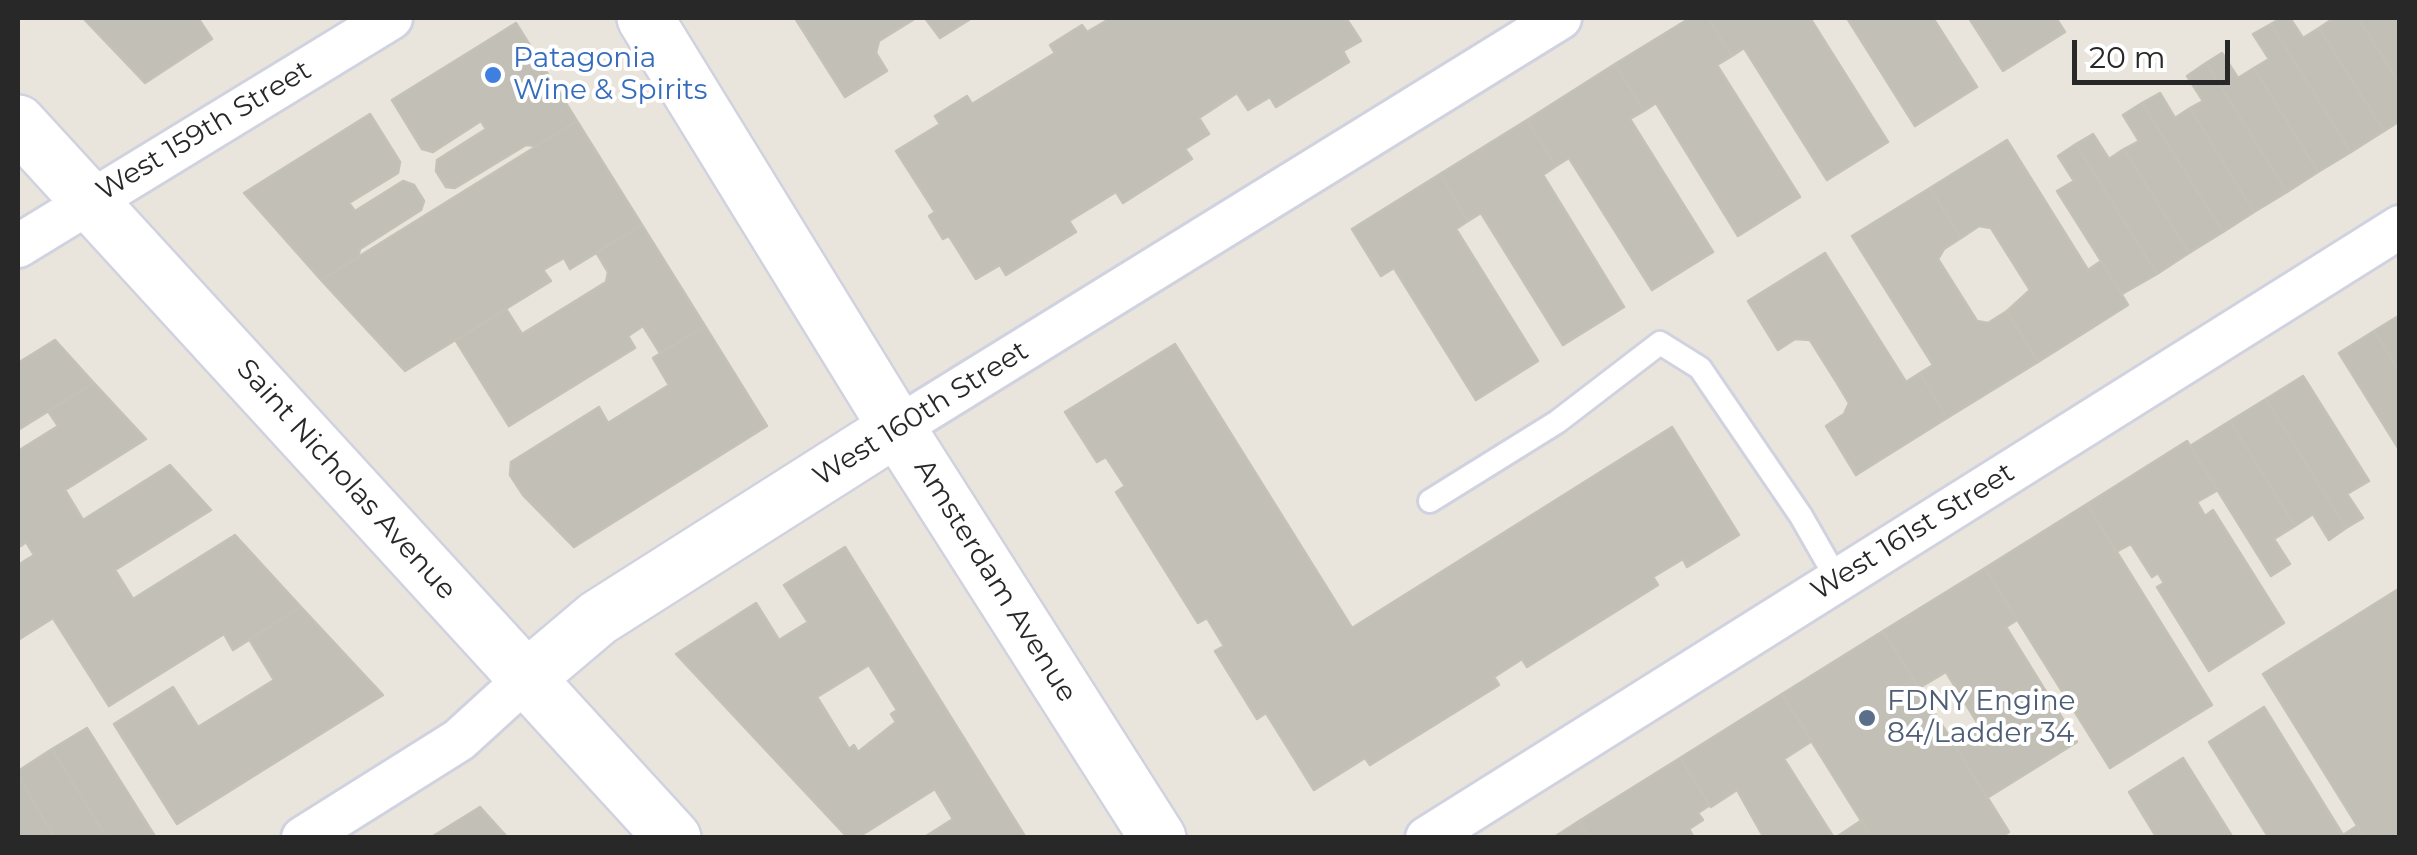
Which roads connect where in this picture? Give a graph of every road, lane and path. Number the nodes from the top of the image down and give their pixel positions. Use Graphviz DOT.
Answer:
graph roads {
  1 [pos="391,18"];
  2 [pos="645,18"];
  3 [pos="1560,18"];
  4 [pos="18,123"];
  5 [pos="90,201"];
  6 [pos="2400,227"];
  7 [pos="18,246"];
  8 [pos="897,428"];
  9 [pos="1430,501"];
  10 [pos="1837,580"];
  11 [pos="527,678"];
  12 [pos="303,838"];
  13 [pos="673,838"];
  14 [pos="1158,838"];
  15 [pos="1426,838"];
  1 -- 5 [label="street, West 159th Street"];
  2 -- 8 [label="main road, Amsterdam Avenue"];
  3 -- 8 [label="street, West 160th Street"];
  4 -- 5 [label="main road, Saint Nicholas Avenue"];
  5 -- 7 [label="street, West 159th Street"];
  5 -- 11 [label="main road, Saint Nicholas Avenue"];
  6 -- 10 [label="street, West 161st Street"];
  8 -- 11 [label="main road, West 160th Street"];
  8 -- 14 [label="main road, Amsterdam Avenue"];
  9 -- 10 [label="lane"];
  10 -- 15 [label="street, West 161st Street"];
  11 -- 12 [label="street, West 160th Street"];
  11 -- 13 [label="main road, Saint Nicholas Avenue"];
}
